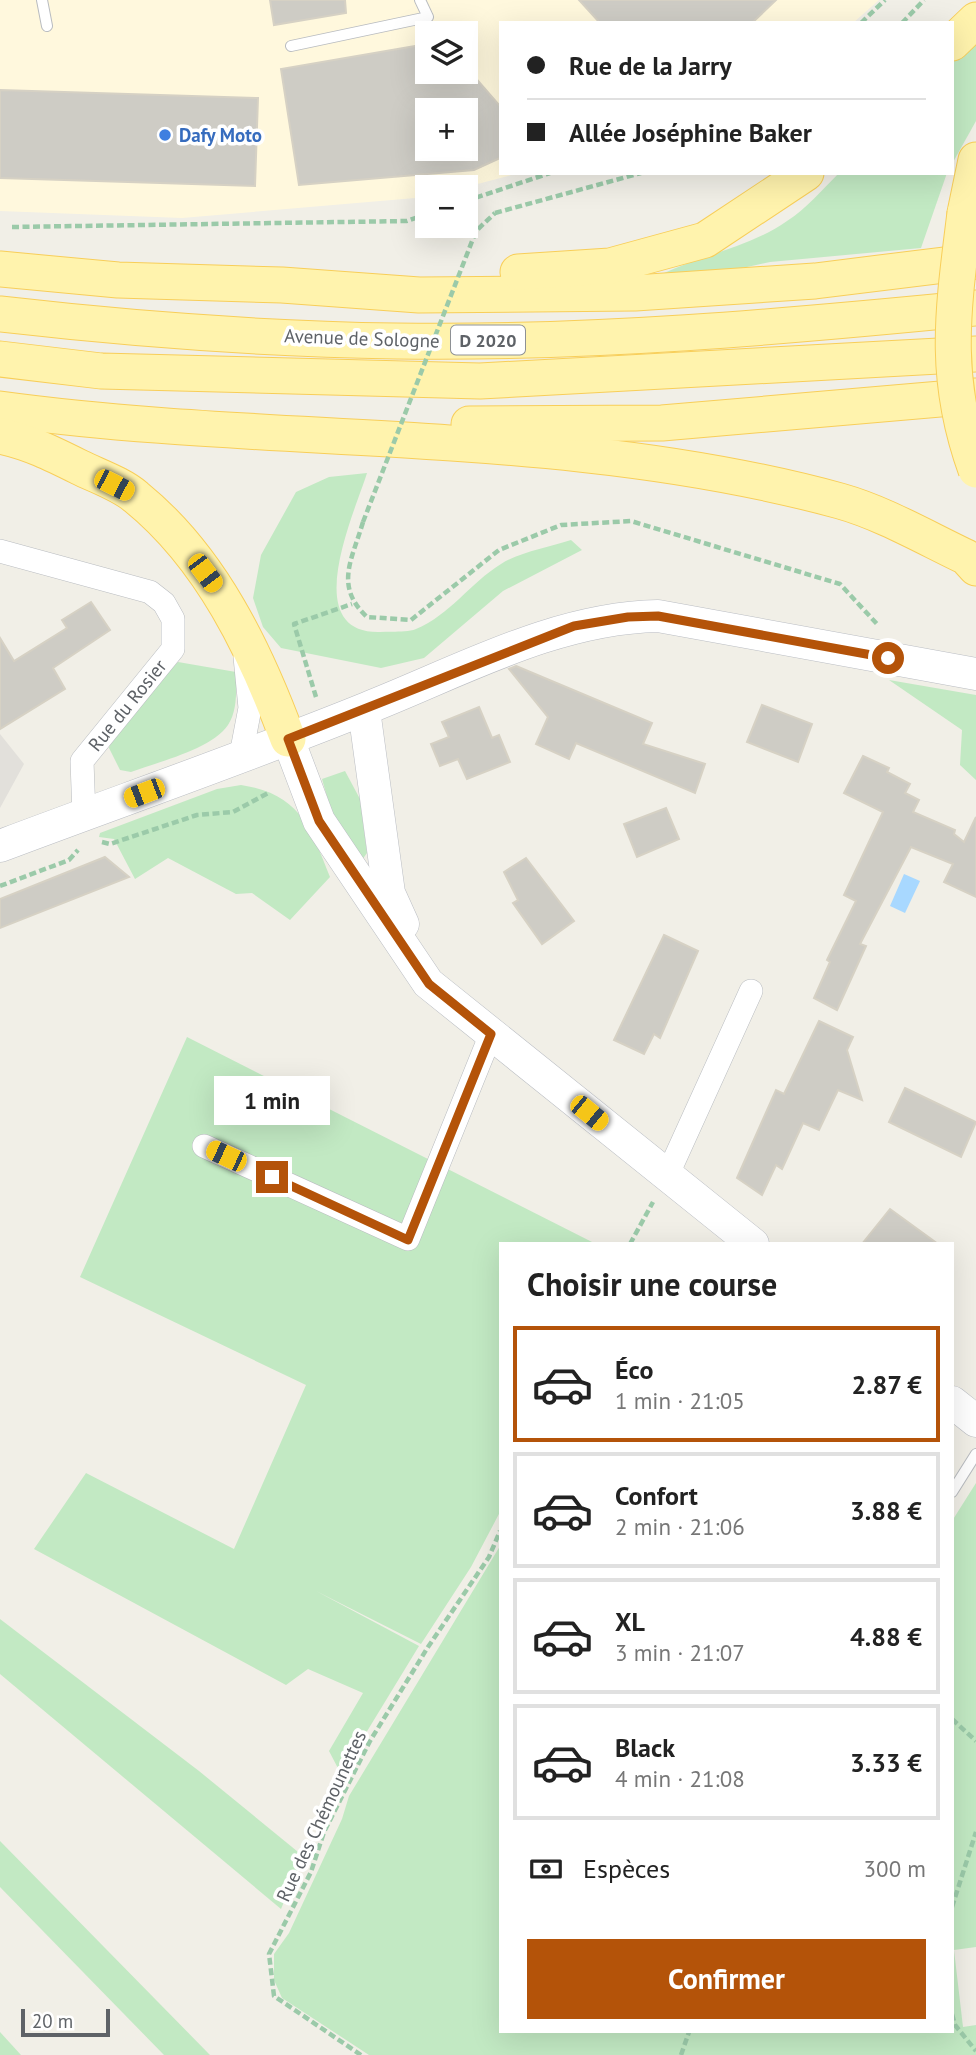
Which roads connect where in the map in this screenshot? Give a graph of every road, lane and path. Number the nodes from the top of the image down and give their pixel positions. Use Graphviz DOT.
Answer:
graph roads {
  1 [pos="43,0"];
  2 [pos="420,0"];
  3 [pos="885,0"];
  4 [pos="924,0"];
  5 [pos="976,20"];
  6 [pos="863,21"];
  7 [pos="904,21"];
  8 [pos="47,26"];
  9 [pos="954,41"];
  10 [pos="291,46"];
  11 [pos="976,160"];
  12 [pos="544,175"];
  13 [pos="634,175"];
  14 [pos="803,175"];
  15 [pos="478,197"];
  16 [pos="971,203"];
  17 [pos="415,218"];
  18 [pos="12,227"];
  19 [pos="976,261"];
  20 [pos="0,269"];
  21 [pos="282,285"];
  22 [pos="976,308"];
  23 [pos="0,314"];
  24 [pos="976,354"];
  25 [pos="0,359"];
  26 [pos="976,396"];
  27 [pos="0,409"];
  28 [pos="189,427"];
  29 [pos="0,436"];
  30 [pos="976,470"];
  31 [pos="0,551"];
  32 [pos="976,568"];
  33 [pos="353,604"];
  34 [pos="243,633"];
  35 [pos="914,663"];
  36 [pos="976,674"];
  37 [pos="317,702"];
  38 [pos="363,710"];
  39 [pos="288,739"];
  40 [pos="241,755"];
  41 [pos="270,792"];
  42 [pos="86,833"];
  43 [pos="0,846"];
  44 [pos="0,886"];
  45 [pos="429,984"];
  46 [pos="751,991"];
  47 [pos="491,1034"];
  48 [pos="204,1146"];
  49 [pos="667,1176"];
  50 [pos="632,1242"];
  51 [pos="750,1242"];
  52 [pos="954,1404"];
  53 [pos="976,1421"];
  54 [pos="976,1454"];
  55 [pos="954,1489"];
  56 [pos="499,1533"];
  57 [pos="954,1721"];
  58 [pos="976,1741"];
  59 [pos="976,1832"];
  60 [pos="954,1902"];
  61 [pos="954,2021"];
  62 [pos="689,2033"];
  63 [pos="976,2051"];
  64 [pos="361,2055"];
  65 [pos="681,2055"];
  1 -- 8 [label="lane"];
  2 -- 10 [label="lane"];
  3 -- 6 [label="path"];
  4 -- 7 [label="path"];
  5 -- 9 [label="main road"];
  11 -- 16 [label="main road"];
  12 -- 15 [label="path"];
  13 -- 33 [label="path, bridge"];
  14 -- 21 [label="main road"];
  16 -- 30 [label="main road, bridge"];
  17 -- 18 [label="path"];
  19 -- 21 [label="main road"];
  20 -- 21 [label="main road"];
  22 -- 23 [label="main road, Avenue de Sologne / D 2020"];
  24 -- 25 [label="main road, Avenue de Sologne / D 2020"];
  26 -- 28 [label="main road"];
  27 -- 28 [label="main road"];
  28 -- 32 [label="main road"];
  29 -- 34 [label="main road"];
  31 -- 42 [label="street, Rue du Rosier"];
  33 -- 35 [label="path"];
  33 -- 37 [label="path"];
  34 -- 39 [label="main road"];
  34 -- 40 [label="street"];
  35 -- 36 [label="main road"];
  35 -- 38 [label="main road"];
  38 -- 39 [label="main road"];
  38 -- 45 [label="main road"];
  39 -- 40 [label="main road"];
  39 -- 45 [label="main road"];
  40 -- 42 [label="main road"];
  41 -- 42 [label="path"];
  42 -- 43 [label="main road"];
  42 -- 44 [label="path"];
  45 -- 47 [label="main road"];
  46 -- 49 [label="street"];
  47 -- 48 [label="street"];
  47 -- 49 [label="main road"];
  49 -- 50 [label="path"];
  49 -- 51 [label="main road"];
  52 -- 53 [label="main road"];
  54 -- 55 [label="lane"];
  56 -- 64 [label="path, Rue des Chémounettes"];
  57 -- 58 [label="path"];
  59 -- 60 [label="path"];
  61 -- 63 [label="path"];
  62 -- 65 [label="path"];
}
